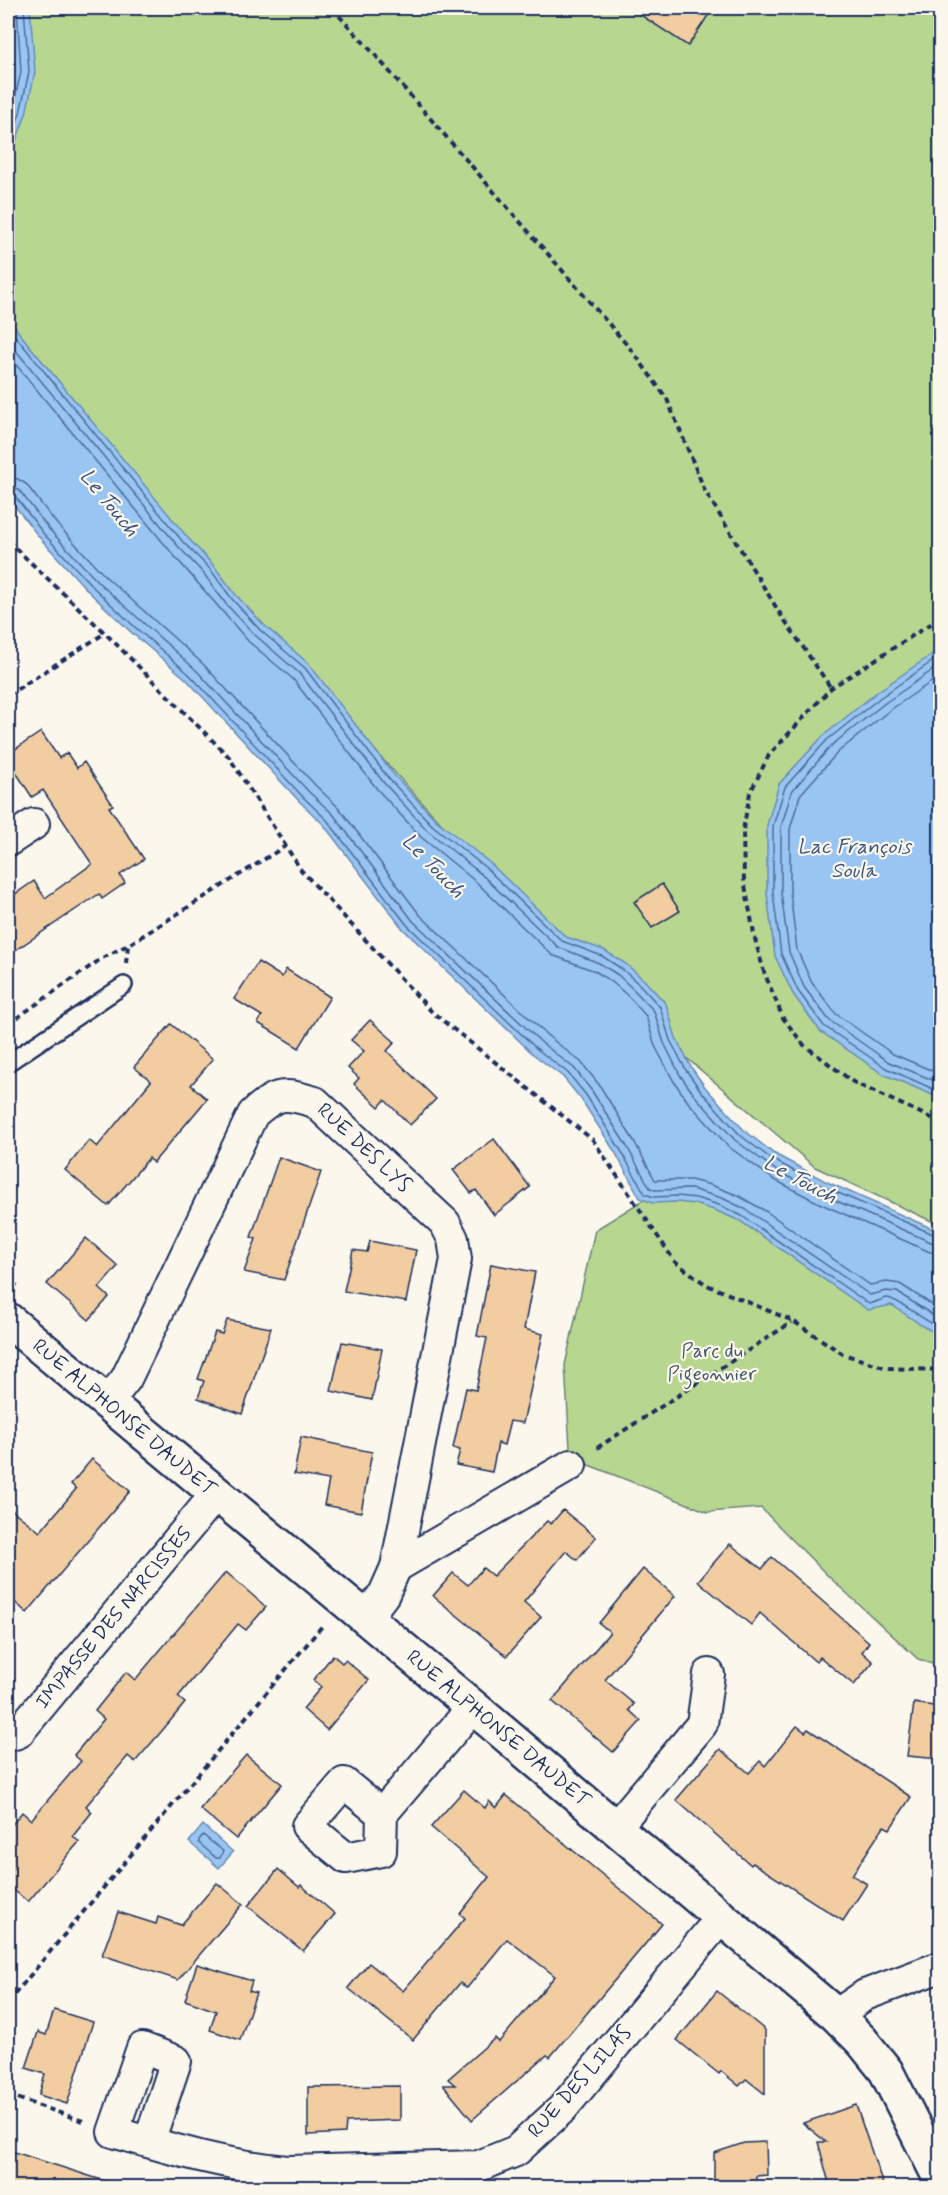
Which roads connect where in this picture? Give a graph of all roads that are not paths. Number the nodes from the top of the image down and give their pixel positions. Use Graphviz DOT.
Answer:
graph roads {
  1 [pos="34,824"];
  2 [pos="8,841"];
  3 [pos="124,985"];
  4 [pos="8,1063"];
  5 [pos="8,1320"];
  6 [pos="107,1403"];
  7 [pos="571,1465"];
  8 [pos="216,1494"];
  9 [pos="396,1567"];
  10 [pos="355,1609"];
  11 [pos="708,1674"];
  12 [pos="473,1707"];
  13 [pos="8,1737"];
  14 [pos="382,1814"];
  15 [pos="615,1828"];
  16 [pos="720,1918"];
  17 [pos="940,1967"];
  18 [pos="836,2016"];
  19 [pos="149,2142"];
  20 [pos="940,2178"];
  1 -- 2 [label="street"];
  3 -- 4 [label="lane"];
  5 -- 6 [label="street, RUE ALPHONSE DAUDET"];
  6 -- 8 [label="street, RUE ALPHONSE DAUDET"];
  6 -- 9 [label="street, RUE DES LYS"];
  7 -- 9 [label="street"];
  8 -- 10 [label="street, RUE ALPHONSE DAUDET"];
  8 -- 13 [label="street, IMPASSE DES NARCISSES"];
  9 -- 10 [label="street, RUE DES LYS"];
  10 -- 12 [label="street, RUE ALPHONSE DAUDET"];
  11 -- 15 [label="street"];
  12 -- 14 [label="street"];
  12 -- 15 [label="street, RUE ALPHONSE DAUDET"];
  15 -- 16 [label="street, RUE ALPHONSE DAUDET"];
  16 -- 18 [label="street, RUE ALPHONSE DAUDET"];
  16 -- 19 [label="street, RUE DES LILAS"];
  17 -- 18 [label="street"];
  18 -- 20 [label="street, RUE ALPHONSE DAUDET"];
  19 -- 19 [label="street, RUE DES LILAS"];
}
